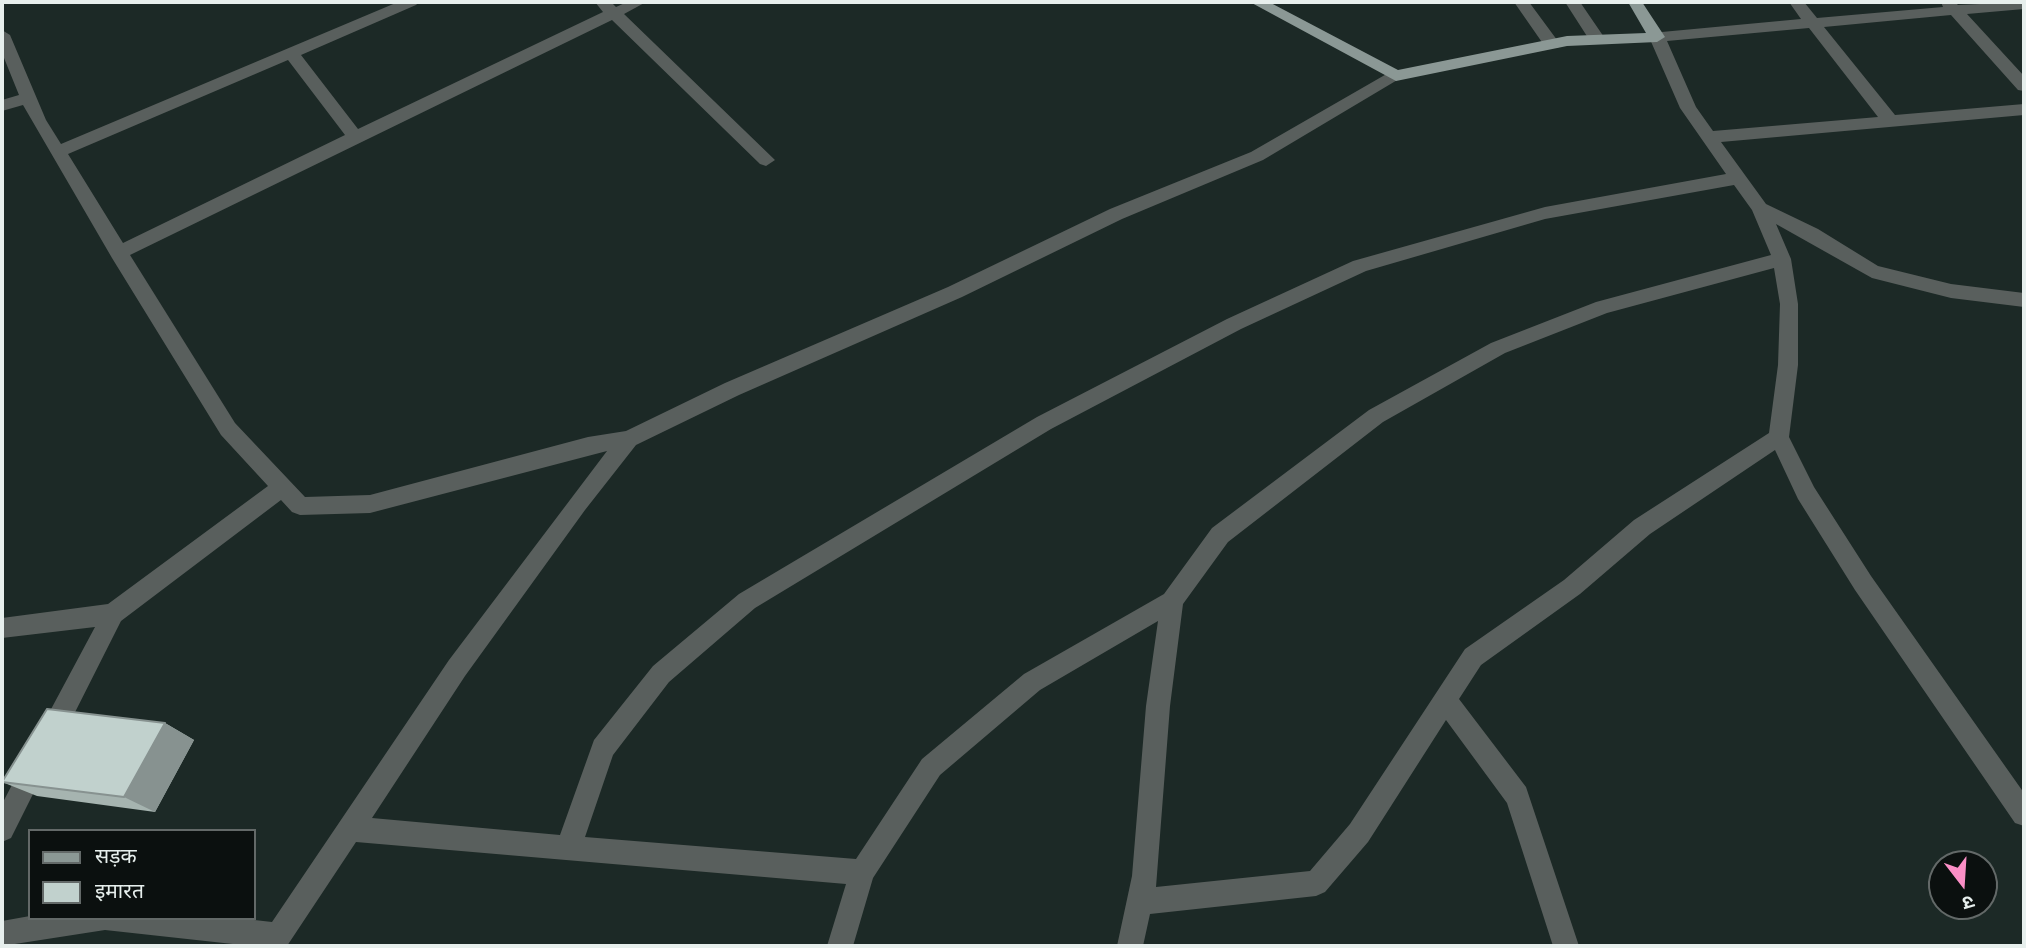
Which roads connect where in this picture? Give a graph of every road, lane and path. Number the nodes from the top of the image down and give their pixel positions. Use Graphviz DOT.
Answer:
graph roads {
  1 [pos="411,2"];
  2 [pos="639,2"];
  3 [pos="1258,2"];
  4 [pos="1521,2"];
  5 [pos="1572,2"];
  6 [pos="1634,2"];
  7 [pos="1796,2"];
  8 [pos="2024,4"];
  9 [pos="1950,6"];
  10 [pos="607,8"];
  11 [pos="1813,22"];
  12 [pos="2,35"];
  13 [pos="1657,37"];
  14 [pos="1598,40"];
  15 [pos="1552,44"];
  16 [pos="290,52"];
  17 [pos="1396,76"];
  18 [pos="2024,86"];
  19 [pos="29,98"];
  20 [pos="2,106"];
  21 [pos="2024,110"];
  22 [pos="1892,122"];
  23 [pos="355,137"];
  24 [pos="1709,137"];
  25 [pos="58,152"];
  26 [pos="766,160"];
  27 [pos="1738,178"];
  28 [pos="1760,208"];
  29 [pos="118,253"];
  30 [pos="1782,259"];
  31 [pos="2024,300"];
  32 [pos="1779,437"];
  33 [pos="629,439"];
  34 [pos="283,487"];
  35 [pos="1172,601"];
  36 [pos="113,614"];
  37 [pos="2,628"];
  38 [pos="1445,700"];
  39 [pos="2024,814"];
  40 [pos="2,829"];
  41 [pos="352,829"];
  42 [pos="568,848"];
  43 [pos="862,872"];
  44 [pos="1139,902"];
  45 [pos="90,920"];
  46 [pos="123,920"];
  47 [pos="2,934"];
  48 [pos="276,941"];
  49 [pos="840,946"];
  50 [pos="1130,946"];
  51 [pos="1566,946"];
  1 -- 16 [label="street"];
  2 -- 10 [label="street"];
  3 -- 17 [label="main road"];
  4 -- 15 [label="street"];
  5 -- 14 [label="street"];
  6 -- 13 [label="main road"];
  7 -- 11 [label="street"];
  8 -- 9 [label="street"];
  9 -- 11 [label="street"];
  9 -- 18 [label="street"];
  10 -- 23 [label="street"];
  10 -- 26 [label="street"];
  11 -- 13 [label="street"];
  11 -- 22 [label="street"];
  12 -- 19 [label="street"];
  13 -- 14 [label="main road"];
  13 -- 24 [label="street"];
  14 -- 15 [label="main road"];
  15 -- 17 [label="main road"];
  16 -- 23 [label="street"];
  16 -- 25 [label="street"];
  17 -- 33 [label="street"];
  19 -- 20 [label="street"];
  19 -- 25 [label="street"];
  21 -- 22 [label="street"];
  22 -- 24 [label="street"];
  23 -- 29 [label="street"];
  24 -- 27 [label="street"];
  25 -- 29 [label="street"];
  27 -- 28 [label="street"];
  27 -- 42 [label="street"];
  28 -- 30 [label="street"];
  28 -- 31 [label="street"];
  29 -- 34 [label="street"];
  30 -- 32 [label="street"];
  30 -- 35 [label="street"];
  32 -- 38 [label="street"];
  32 -- 39 [label="street"];
  33 -- 34 [label="street"];
  33 -- 41 [label="street"];
  34 -- 36 [label="street"];
  35 -- 43 [label="street"];
  35 -- 44 [label="street"];
  36 -- 37 [label="street"];
  36 -- 40 [label="street"];
  38 -- 44 [label="street"];
  38 -- 51 [label="street"];
  41 -- 42 [label="street"];
  41 -- 48 [label="street"];
  42 -- 43 [label="street"];
  43 -- 49 [label="street"];
  44 -- 50 [label="street"];
  45 -- 47 [label="street"];
  46 -- 48 [label="street"];
}
